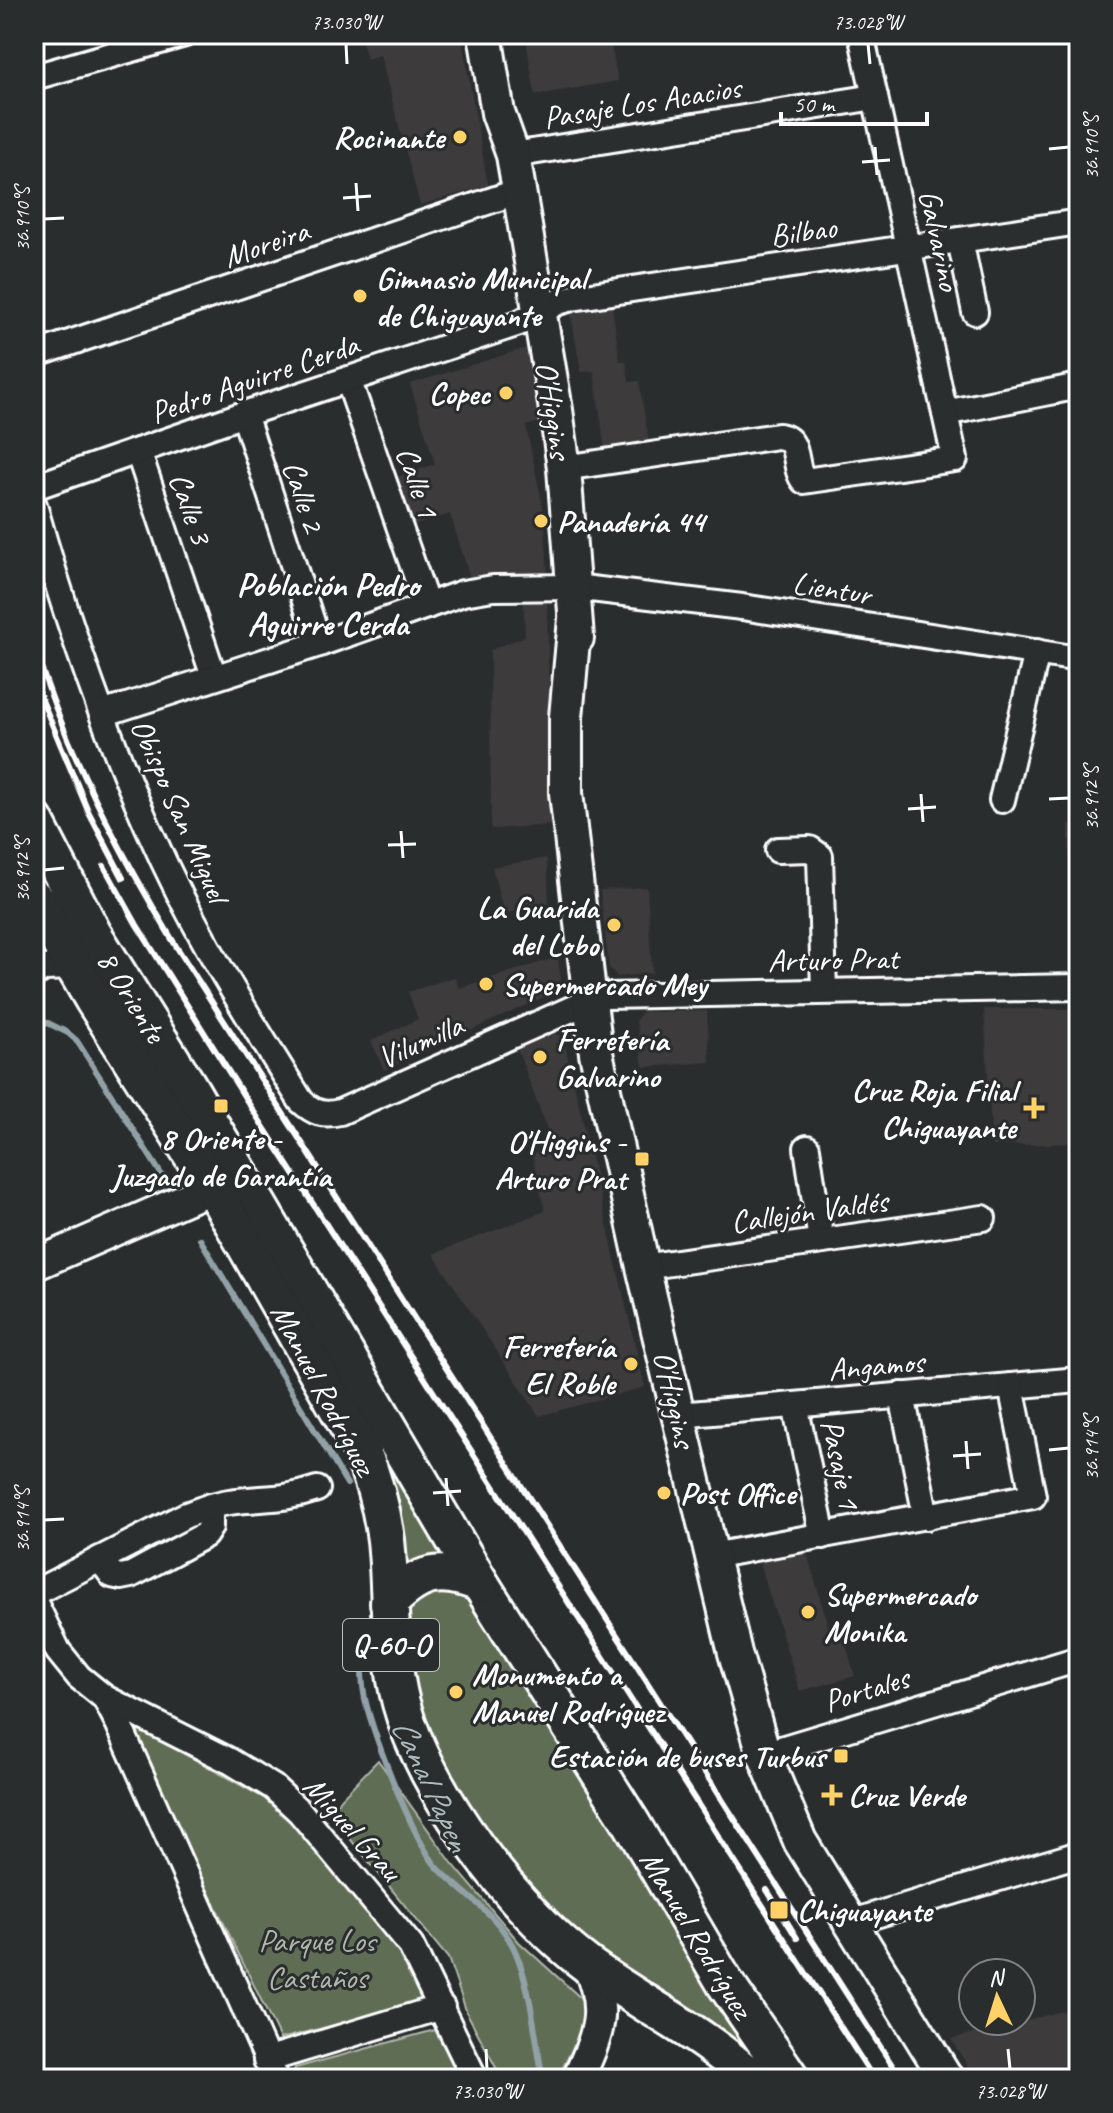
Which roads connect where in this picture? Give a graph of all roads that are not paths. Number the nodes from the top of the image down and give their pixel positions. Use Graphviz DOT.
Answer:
graph roads {
  1 [pos="185,34"];
  2 [pos="485,34"];
  3 [pos="503,34"];
  4 [pos="861,34"];
  5 [pos="34,77"];
  6 [pos="875,97"];
  7 [pos="513,155"];
  8 [pos="519,191"];
  9 [pos="1079,222"];
  10 [pos="960,240"];
  11 [pos="909,248"];
  12 [pos="538,312"];
  13 [pos="975,312"];
  14 [pos="34,355"];
  15 [pos="348,379"];
  16 [pos="1079,386"];
  17 [pos="945,413"];
  18 [pos="244,414"];
  19 [pos="138,451"];
  20 [pos="564,468"];
  21 [pos="34,487"];
  22 [pos="34,505"];
  23 [pos="574,587"];
  24 [pos="427,606"];
  25 [pos="319,644"];
  26 [pos="1037,652"];
  27 [pos="1079,659"];
  28 [pos="214,677"];
  29 [pos="102,714"];
  30 [pos="1002,800"];
  31 [pos="34,820"];
  32 [pos="778,850"];
  33 [pos="34,898"];
  34 [pos="73,967"];
  35 [pos="34,974"];
  36 [pos="1079,987"];
  37 [pos="824,991"];
  38 [pos="588,1002"];
  39 [pos="320,1114"];
  40 [pos="807,1148"];
  41 [pos="225,1177"];
  42 [pos="983,1218"];
  43 [pos="821,1241"];
  44 [pos="34,1265"];
  45 [pos="643,1267"];
  46 [pos="1079,1380"];
  47 [pos="1011,1386"];
  48 [pos="902,1395"];
  49 [pos="795,1405"];
  50 [pos="679,1415"];
  51 [pos="317,1489"];
  52 [pos="926,1517"];
  53 [pos="823,1536"];
  54 [pos="712,1556"];
  55 [pos="480,1583"];
  56 [pos="34,1593"];
  57 [pos="34,1601"];
  58 [pos="389,1603"];
  59 [pos="1079,1659"];
  60 [pos="105,1698"];
  61 [pos="764,1754"];
  62 [pos="1079,1854"];
  63 [pos="849,1923"];
  64 [pos="587,1964"];
  65 [pos="648,2004"];
  66 [pos="442,2007"];
  67 [pos="598,2035"];
  68 [pos="271,2070"];
  69 [pos="475,2079"];
  70 [pos="578,2079"];
  71 [pos="752,2079"];
  72 [pos="791,2079"];
  73 [pos="947,2079"];
  1 -- 5 [label="street"];
  2 -- 7 [label="main road, O'Higgins"];
  3 -- 7 [label="main road, O'Higgins"];
  4 -- 6 [label="street, Galvarino"];
  6 -- 7 [label="street, Pasaje Los Acacios"];
  6 -- 11 [label="street, Galvarino"];
  7 -- 8 [label="main road, O'Higgins"];
  8 -- 12 [label="main road, O'Higgins"];
  8 -- 14 [label="street, Moreira"];
  9 -- 10 [label="street, Bilbao"];
  10 -- 11 [label="street, Bilbao"];
  10 -- 13 [label="street"];
  11 -- 12 [label="street, Bilbao"];
  11 -- 17 [label="street, Galvarino"];
  12 -- 15 [label="street, Pedro Aguirre Cerda"];
  12 -- 20 [label="main road, O'Higgins"];
  15 -- 18 [label="street, Pedro Aguirre Cerda"];
  15 -- 24 [label="street, Calle 1"];
  16 -- 17 [label="street"];
  17 -- 20 [label="street, Galvarino"];
  18 -- 19 [label="street, Pedro Aguirre Cerda"];
  18 -- 25 [label="street, Calle 2"];
  19 -- 21 [label="street, Pedro Aguirre Cerda"];
  19 -- 28 [label="street, Calle 3"];
  20 -- 23 [label="main road, O'Higgins"];
  22 -- 29 [label="street, Obispo San Miguel"];
  23 -- 24 [label="street, Lientur"];
  23 -- 26 [label="street, Lientur"];
  23 -- 38 [label="main road, O'Higgins"];
  24 -- 25 [label="street, Lientur"];
  25 -- 28 [label="street, Lientur"];
  26 -- 27 [label="street, Lientur"];
  26 -- 30 [label="street"];
  28 -- 29 [label="street, Lientur"];
  29 -- 39 [label="street, Obispo San Miguel"];
  31 -- 41 [label="main road, 8 Oriente / Q-60-O"];
  32 -- 37 [label="street"];
  33 -- 34 [label="main road, 8 Oriente / Q-60-O"];
  34 -- 35 [label="street"];
  34 -- 41 [label="main road, 8 Oriente / Q-60-O"];
  36 -- 37 [label="street, Arturo Prat"];
  37 -- 38 [label="street, Arturo Prat"];
  38 -- 39 [label="street, Vilumilla"];
  38 -- 45 [label="main road, O'Higgins"];
  40 -- 43 [label="street"];
  41 -- 44 [label="street"];
  41 -- 55 [label="main road, Manuel Rodríguez / Q-60-O"];
  41 -- 58 [label="main road, Manuel Rodríguez / Q-60-O"];
  42 -- 43 [label="street, Callejón Valdés"];
  43 -- 45 [label="street, Callejón Valdés"];
  45 -- 50 [label="main road, O'Higgins"];
  46 -- 47 [label="street, Angamos"];
  47 -- 48 [label="street, Angamos"];
  47 -- 52 [label="street"];
  48 -- 49 [label="street, Angamos"];
  48 -- 52 [label="street"];
  49 -- 50 [label="street, Angamos"];
  49 -- 53 [label="street, Pasaje 1"];
  50 -- 54 [label="main road, O'Higgins"];
  51 -- 56 [label="street"];
  52 -- 53 [label="street"];
  53 -- 54 [label="street"];
  54 -- 61 [label="main road, O'Higgins"];
  55 -- 58 [label="main road"];
  55 -- 72 [label="main road, Manuel Rodríguez / Q-60-O"];
  57 -- 60 [label="street"];
  58 -- 64 [label="main road, Manuel Rodríguez / Q-60-O"];
  59 -- 61 [label="street, Portales"];
  60 -- 66 [label="street, Miguel Grau"];
  60 -- 68 [label="street"];
  61 -- 63 [label="main road, O'Higgins"];
  62 -- 63 [label="street"];
  63 -- 73 [label="main road, O'Higgins"];
  64 -- 65 [label="main road, Manuel Rodríguez / Q-60-O"];
  64 -- 67 [label="street"];
  65 -- 67 [label="street"];
  65 -- 71 [label="main road, Manuel Rodríguez / Q-60-O"];
  66 -- 68 [label="street"];
  66 -- 69 [label="street, Miguel Grau"];
  67 -- 70 [label="street"];
}
